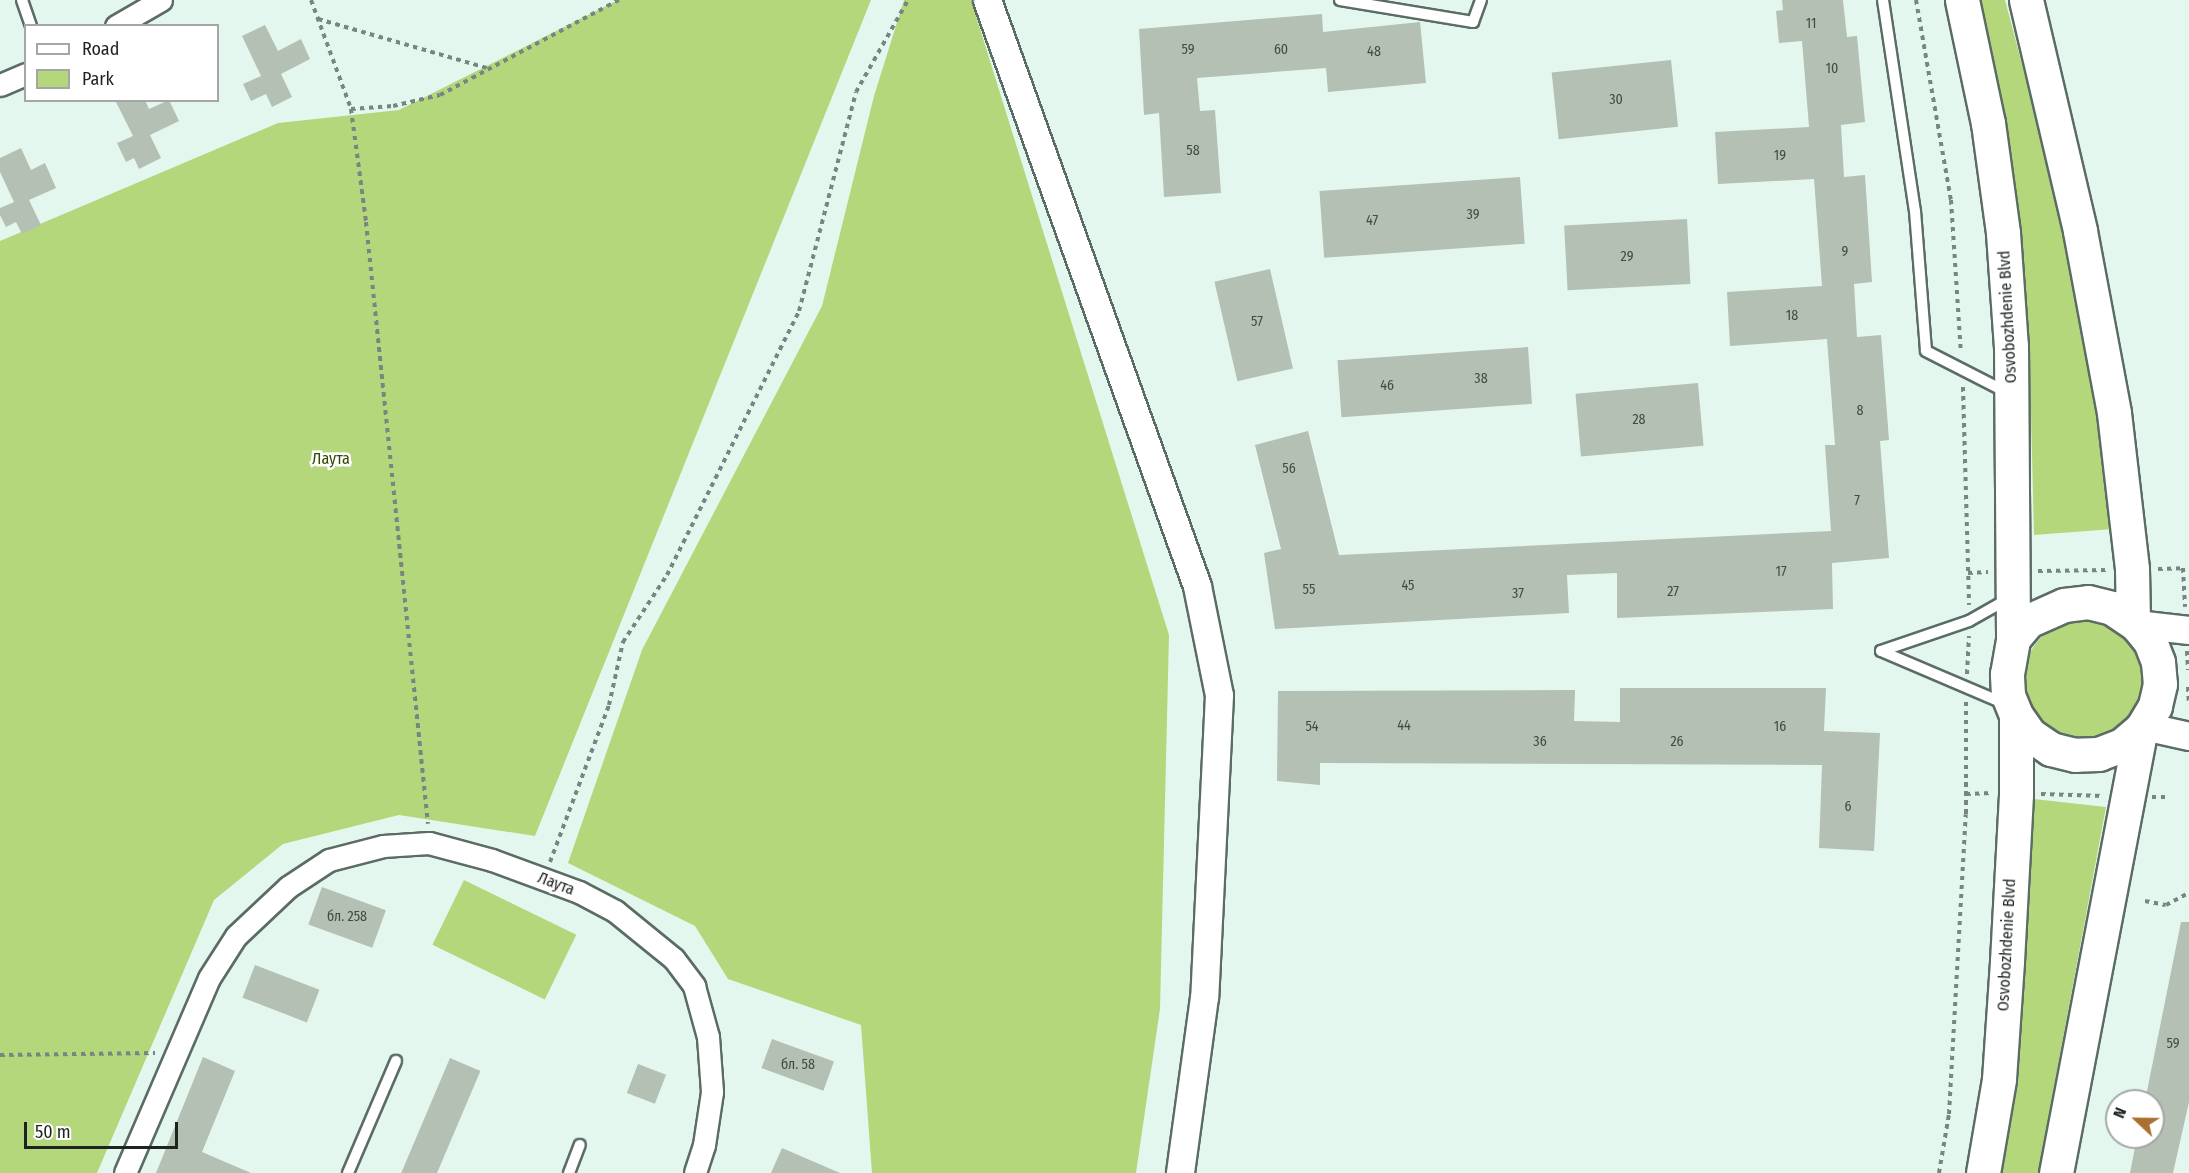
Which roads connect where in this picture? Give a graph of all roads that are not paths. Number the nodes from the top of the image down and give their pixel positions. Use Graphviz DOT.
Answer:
graph roads {
  1 [pos="22,0"];
  2 [pos="161,0"];
  3 [pos="987,0"];
  4 [pos="1340,0"];
  5 [pos="1481,0"];
  6 [pos="1883,0"];
  7 [pos="1962,0"];
  8 [pos="2026,0"];
  9 [pos="30,24"];
  10 [pos="119,24"];
  11 [pos="24,75"];
  12 [pos="0,85"];
  13 [pos="2011,395"];
  14 [pos="2014,584"];
  15 [pos="2134,622"];
  16 [pos="2189,630"];
  17 [pos="2013,639"];
  18 [pos="2014,711"];
  19 [pos="2143,727"];
  20 [pos="2189,736"];
  21 [pos="396,1060"];
  22 [pos="580,1145"];
  23 [pos="125,1173"];
  24 [pos="348,1173"];
  25 [pos="569,1173"];
  26 [pos="695,1173"];
  27 [pos="1180,1173"];
  28 [pos="1983,1173"];
  29 [pos="2056,1173"];
  1 -- 9 [label="lane"];
  2 -- 10 [label="street"];
  3 -- 27 [label="street"];
  4 -- 5 [label="lane"];
  6 -- 13 [label="lane"];
  7 -- 13 [label="main road, Osvobozhdenie Blvd"];
  8 -- 15 [label="main road"];
  11 -- 12 [label="street"];
  13 -- 14 [label="main road, Osvobozhdenie Blvd"];
  14 -- 17 [label="main road, Osvobozhdenie Blvd"];
  14 -- 18 [label="lane"];
  15 -- 16 [label="street"];
  15 -- 17 [label="main road"];
  15 -- 19 [label="main road"];
  17 -- 18 [label="main road"];
  18 -- 19 [label="main road"];
  18 -- 28 [label="main road, Osvobozhdenie Blvd"];
  19 -- 20 [label="street"];
  19 -- 29 [label="main road"];
  21 -- 24 [label="lane"];
  22 -- 25 [label="lane"];
  23 -- 26 [label="street, Лаута"];
}
